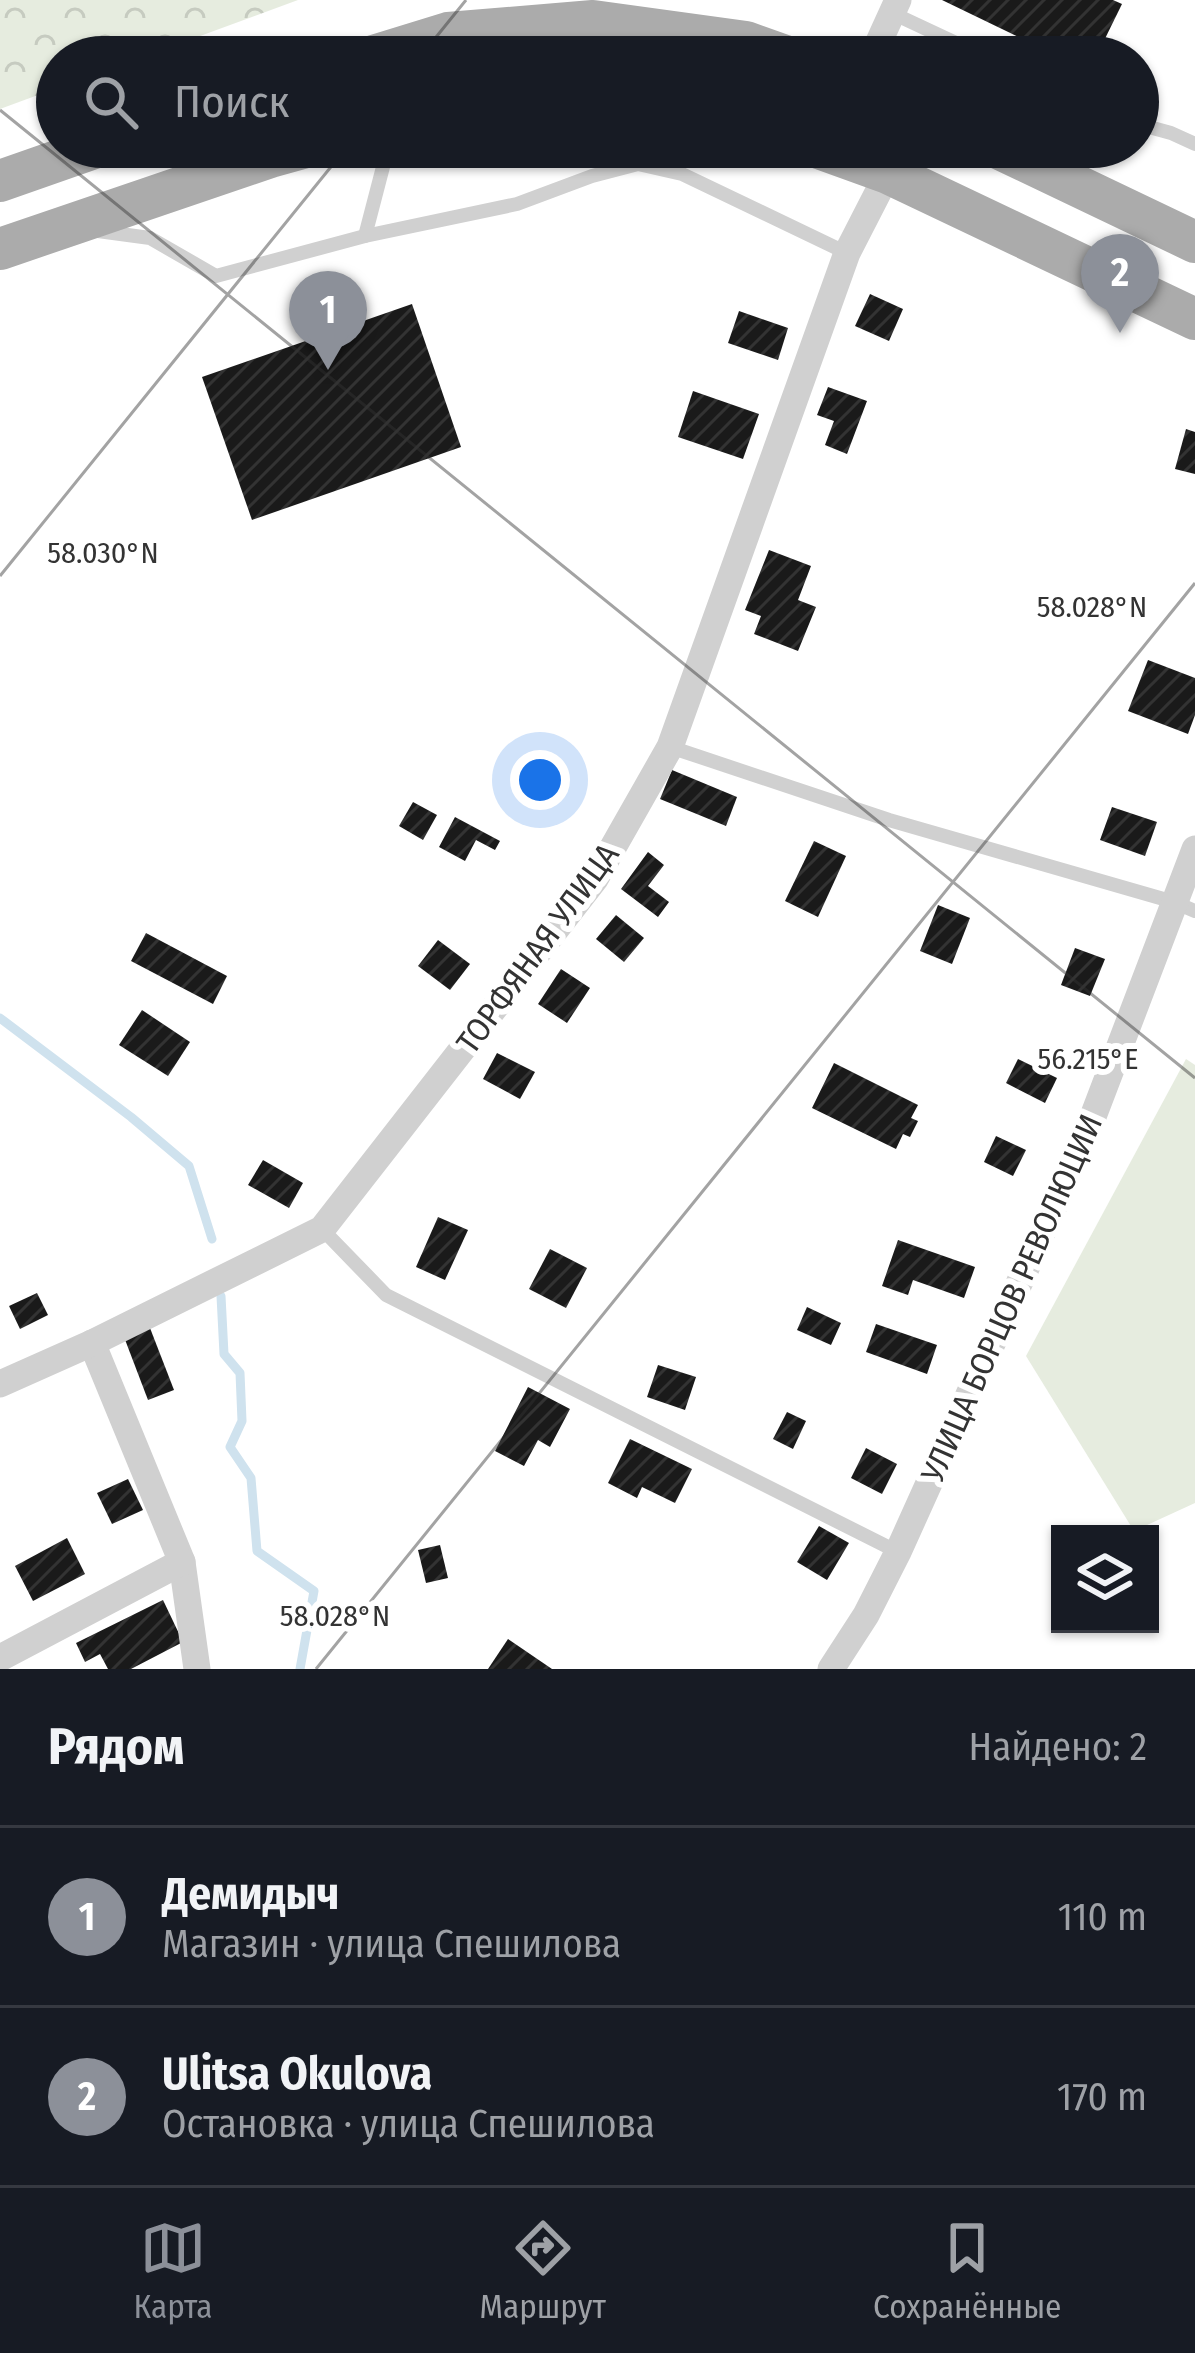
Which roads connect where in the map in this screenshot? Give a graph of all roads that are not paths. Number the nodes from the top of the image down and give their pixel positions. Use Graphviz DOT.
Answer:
graph roads {
  1 [pos="895,6"];
  2 [pos="438,36"];
  3 [pos="702,36"];
  4 [pos="881,36"];
  5 [pos="949,36"];
  6 [pos="1159,130"];
  7 [pos="1195,144"];
  8 [pos="39,168"];
  9 [pos="242,168"];
  10 [pos="383,168"];
  11 [pos="623,168"];
  12 [pos="656,168"];
  13 [pos="873,168"];
  14 [pos="1040,168"];
  15 [pos="887,173"];
  16 [pos="0,182"];
  17 [pos="65,226"];
  18 [pos="365,236"];
  19 [pos="1195,242"];
  20 [pos="0,249"];
  21 [pos="847,253"];
  22 [pos="1195,319"];
  23 [pos="670,747"];
  24 [pos="1195,849"];
  25 [pos="1184,907"];
  26 [pos="322,1229"];
  27 [pos="92,1343"];
  28 [pos="0,1384"];
  29 [pos="898,1552"];
  30 [pos="182,1562"];
  31 [pos="0,1658"];
  32 [pos="197,1669"];
  33 [pos="831,1669"];
  1 -- 4 [label="street"];
  1 -- 5 [label="lane"];
  2 -- 3 [label="main road"];
  6 -- 7 [label="lane"];
  8 -- 16 [label="main road"];
  9 -- 17 [label="main road"];
  10 -- 18 [label="lane"];
  11 -- 18 [label="lane"];
  12 -- 21 [label="lane"];
  13 -- 15 [label="main road"];
  14 -- 19 [label="main road"];
  15 -- 21 [label="street, ТОРФЯНАЯ УЛИЦА"];
  15 -- 22 [label="main road"];
  17 -- 18 [label="lane"];
  17 -- 20 [label="main road"];
  21 -- 23 [label="street, ТОРФЯНАЯ УЛИЦА"];
  23 -- 25 [label="lane"];
  23 -- 26 [label="street, ТОРФЯНАЯ УЛИЦА"];
  24 -- 25 [label="street, УЛИЦА БОРЦОВ РЕВОЛЮЦИИ"];
  25 -- 29 [label="street, УЛИЦА БОРЦОВ РЕВОЛЮЦИИ"];
  26 -- 27 [label="street, ТОРФЯНАЯ УЛИЦА"];
  26 -- 29 [label="lane"];
  27 -- 28 [label="street, ТОРФЯНАЯ УЛИЦА"];
  27 -- 30 [label="street"];
  29 -- 33 [label="street, УЛИЦА БОРЦОВ РЕВОЛЮЦИИ"];
  30 -- 31 [label="street"];
  30 -- 32 [label="street"];
}
